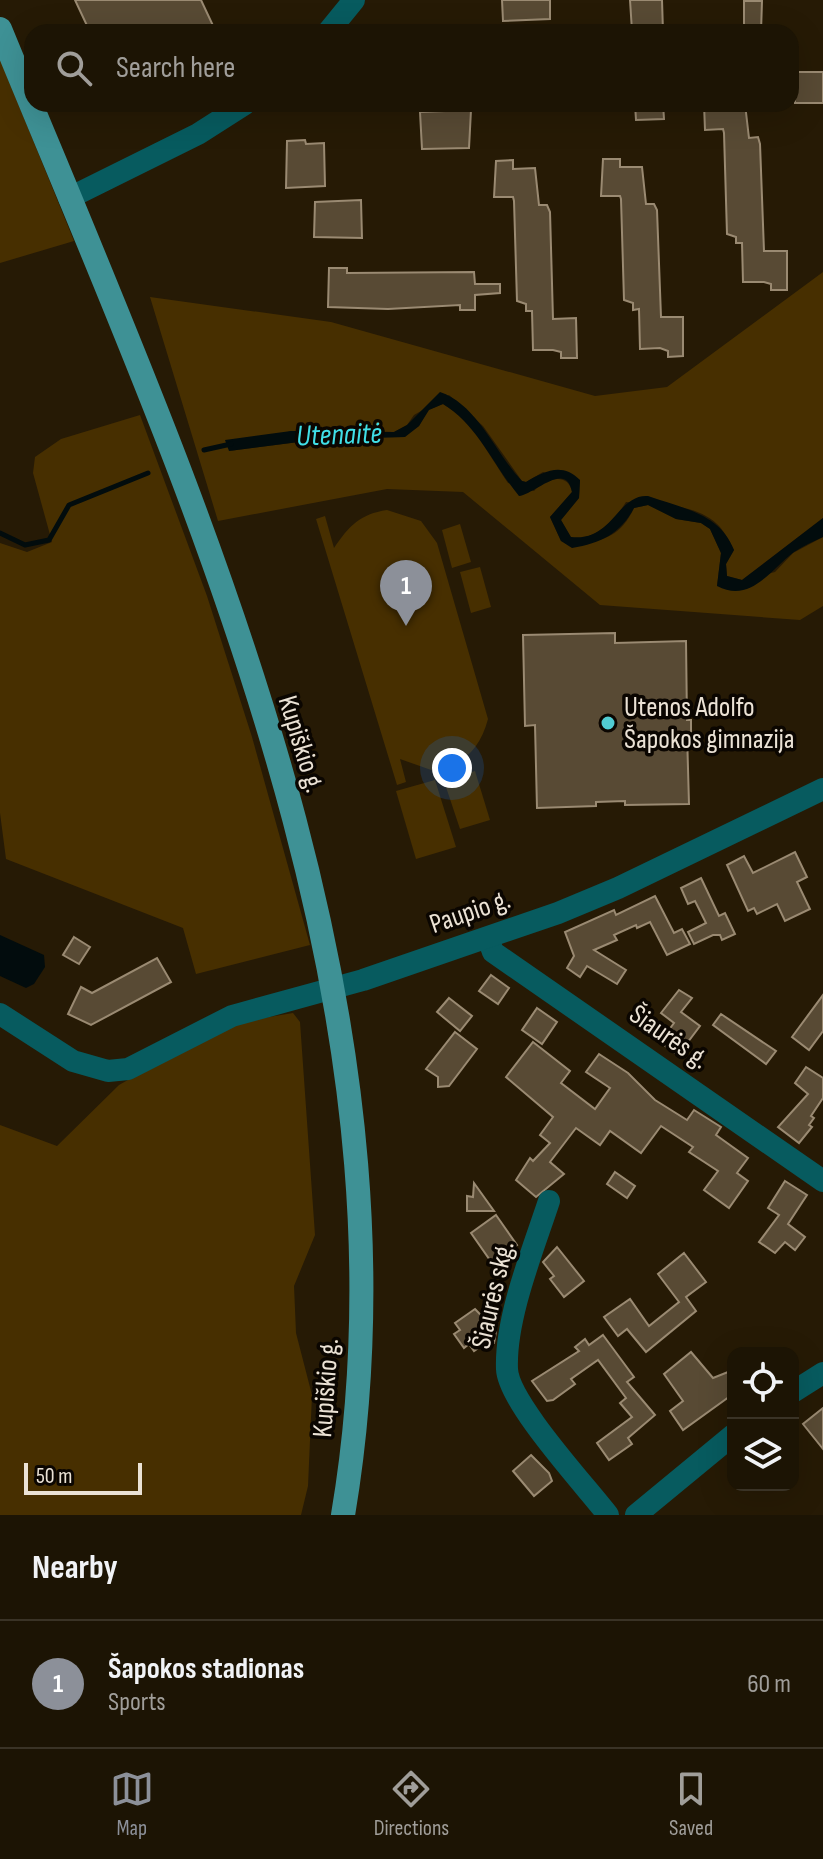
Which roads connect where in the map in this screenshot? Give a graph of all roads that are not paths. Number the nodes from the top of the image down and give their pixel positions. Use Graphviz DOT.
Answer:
graph roads {
  1 [pos="354,0"];
  2 [pos="334,24"];
  3 [pos="0,29"];
  4 [pos="24,88"];
  5 [pos="34,112"];
  6 [pos="232,112"];
  7 [pos="69,198"];
  8 [pos="823,789"];
  9 [pos="488,938"];
  10 [pos="335,989"];
  11 [pos="0,1014"];
  12 [pos="823,1181"];
  13 [pos="549,1201"];
  14 [pos="823,1373"];
  15 [pos="799,1388"];
  16 [pos="727,1440"];
  17 [pos="343,1515"];
  18 [pos="608,1515"];
  19 [pos="636,1515"];
  1 -- 2 [label="street"];
  3 -- 4 [label="main road, Kupiškio g."];
  5 -- 7 [label="main road, Kupiškio g."];
  6 -- 7 [label="street"];
  7 -- 10 [label="main road, Kupiškio g."];
  8 -- 9 [label="street, Paupio g."];
  9 -- 10 [label="street, Paupio g."];
  9 -- 12 [label="street, Šiaurės g."];
  10 -- 11 [label="street, Paupio g."];
  10 -- 17 [label="main road, Kupiškio g."];
  13 -- 18 [label="street, Šiaurės skg."];
  14 -- 15 [label="street"];
  16 -- 19 [label="street"];
}
